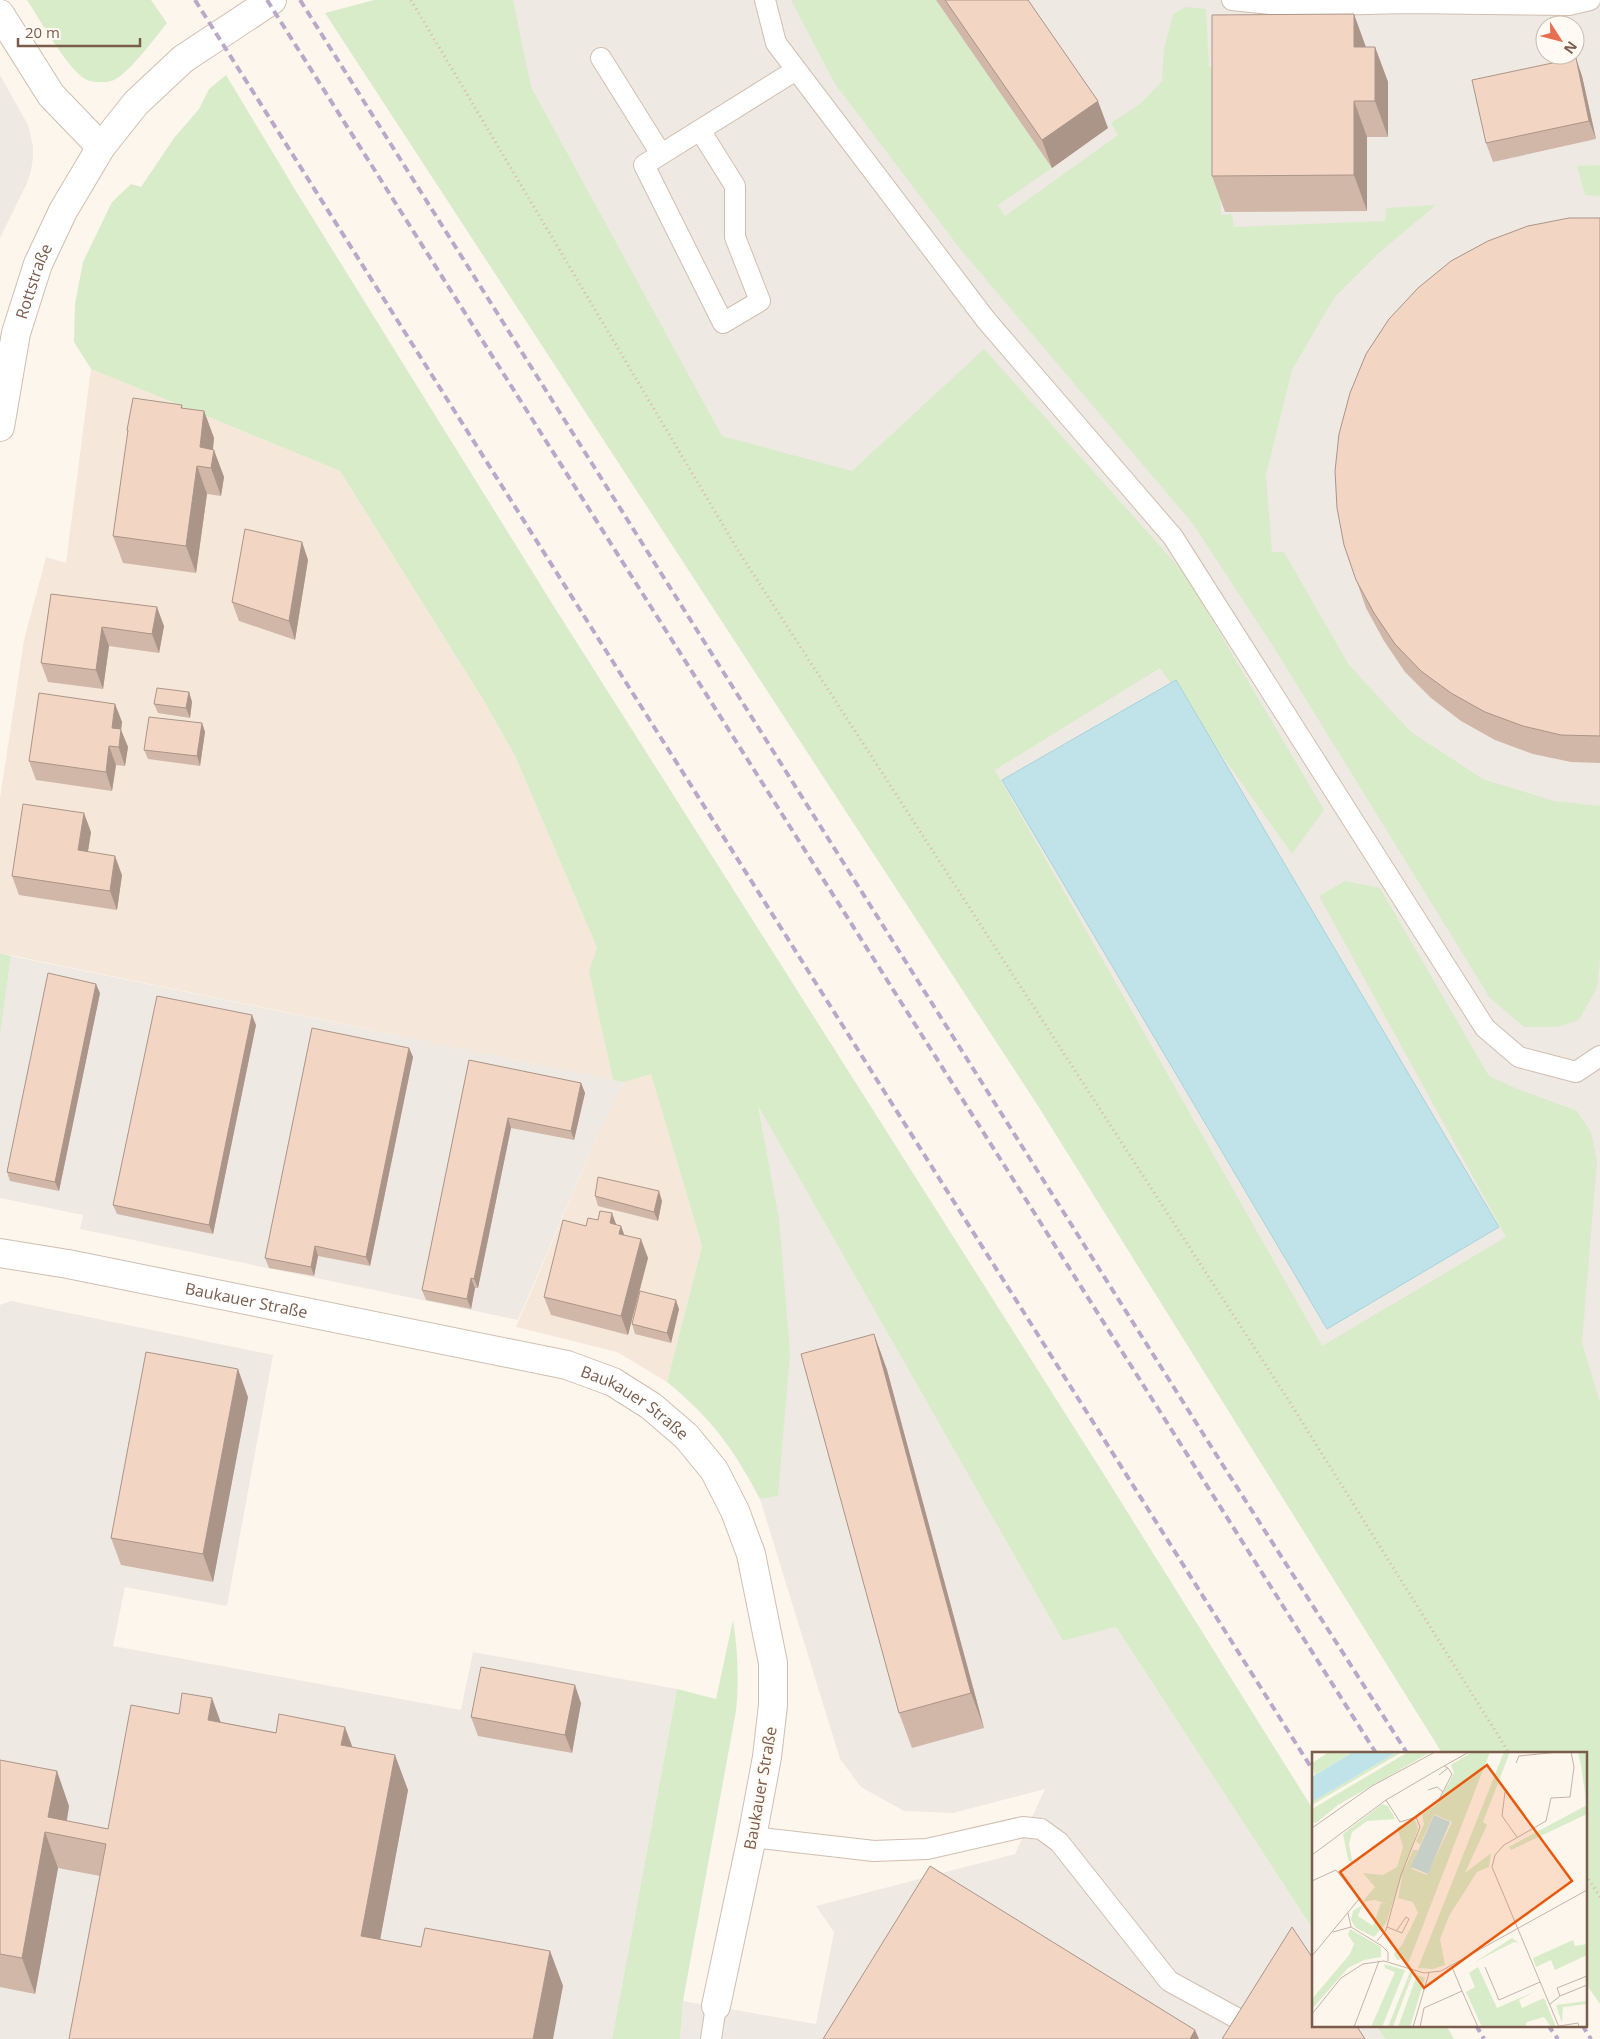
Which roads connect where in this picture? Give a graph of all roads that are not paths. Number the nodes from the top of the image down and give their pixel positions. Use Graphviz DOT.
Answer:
graph roads {
  1 [pos="272,0"];
  2 [pos="765,0"];
  3 [pos="1232,0"];
  4 [pos="1590,0"];
  5 [pos="0,14"];
  6 [pos="601,58"];
  7 [pos="796,70"];
  8 [pos="700,130"];
  9 [pos="101,147"];
  10 [pos="661,154"];
  11 [pos="2,392"];
  12 [pos="0,427"];
  13 [pos="1600,1056"];
  14 [pos="0,1253"];
  15 [pos="752,1837"];
  16 [pos="716,2006"];
  17 [pos="1242,2021"];
  18 [pos="711,2039"];
  1 -- 9 [label="street, Rottstraße"];
  2 -- 7 [label="lane"];
  3 -- 4 [label="lane"];
  5 -- 9 [label="street"];
  6 -- 10 [label="lane"];
  7 -- 8 [label="lane"];
  7 -- 13 [label="lane"];
  8 -- 10 [label="lane"];
  8 -- 10 [label="lane"];
  9 -- 11 [label="street, Rottstraße"];
  11 -- 12 [label="street, Rottstraße"];
  14 -- 15 [label="street, Baukauer Straße"];
  15 -- 16 [label="street, Baukauer Straße"];
  15 -- 17 [label="lane"];
  16 -- 18 [label="lane"];
}
